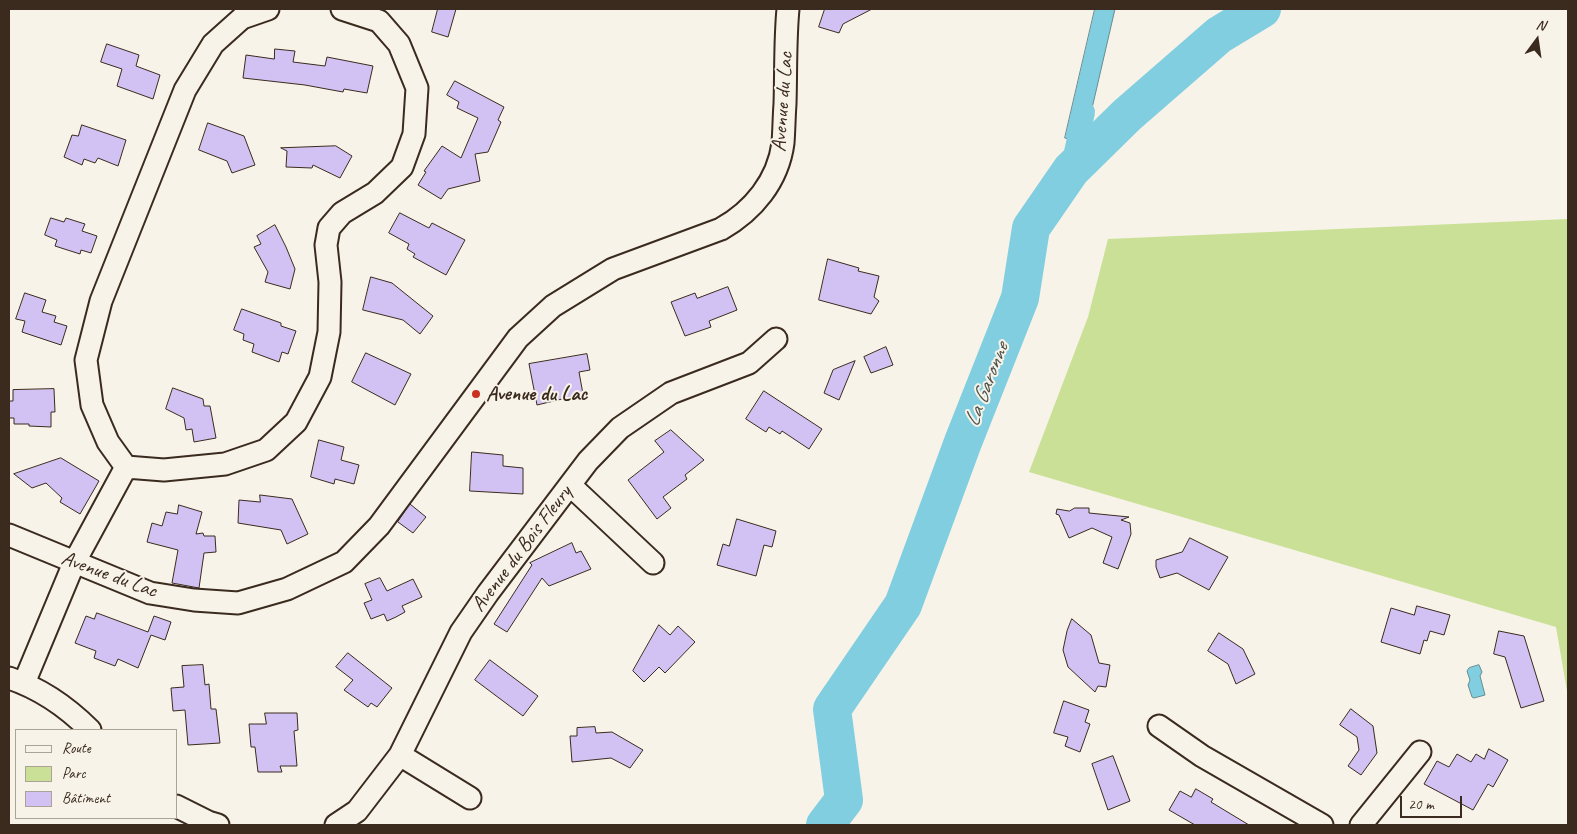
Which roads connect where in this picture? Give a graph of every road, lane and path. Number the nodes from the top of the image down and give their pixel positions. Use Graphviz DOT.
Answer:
graph roads {
  1 [pos="268,9"];
  2 [pos="342,9"];
  3 [pos="788,9"];
  4 [pos="776,339"];
  5 [pos="126,466"];
  6 [pos="570,485"];
  7 [pos="9,535"];
  8 [pos="74,563"];
  9 [pos="653,563"];
  10 [pos="16,681"];
  11 [pos="1159,726"];
  12 [pos="89,729"];
  13 [pos="1420,752"];
  14 [pos="400,755"];
  15 [pos="470,798"];
  16 [pos="178,807"];
  17 [pos="218,825"];
  18 [pos="336,825"];
  19 [pos="1322,825"];
  20 [pos="1361,825"];
  1 -- 5 [label="street"];
  2 -- 5 [label="street"];
  3 -- 8 [label="street, Avenue du Lac"];
  4 -- 6 [label="street, Avenue du Bois Fleury"];
  5 -- 8 [label="street"];
  6 -- 9 [label="street"];
  6 -- 14 [label="street, Avenue du Bois Fleury"];
  7 -- 8 [label="street, Avenue du Lac"];
  8 -- 10 [label="street"];
  10 -- 12 [label="street"];
  11 -- 19 [label="street"];
  13 -- 20 [label="street"];
  14 -- 15 [label="street"];
  14 -- 18 [label="street, Avenue du Bois Fleury"];
  16 -- 17 [label="street"];
}
